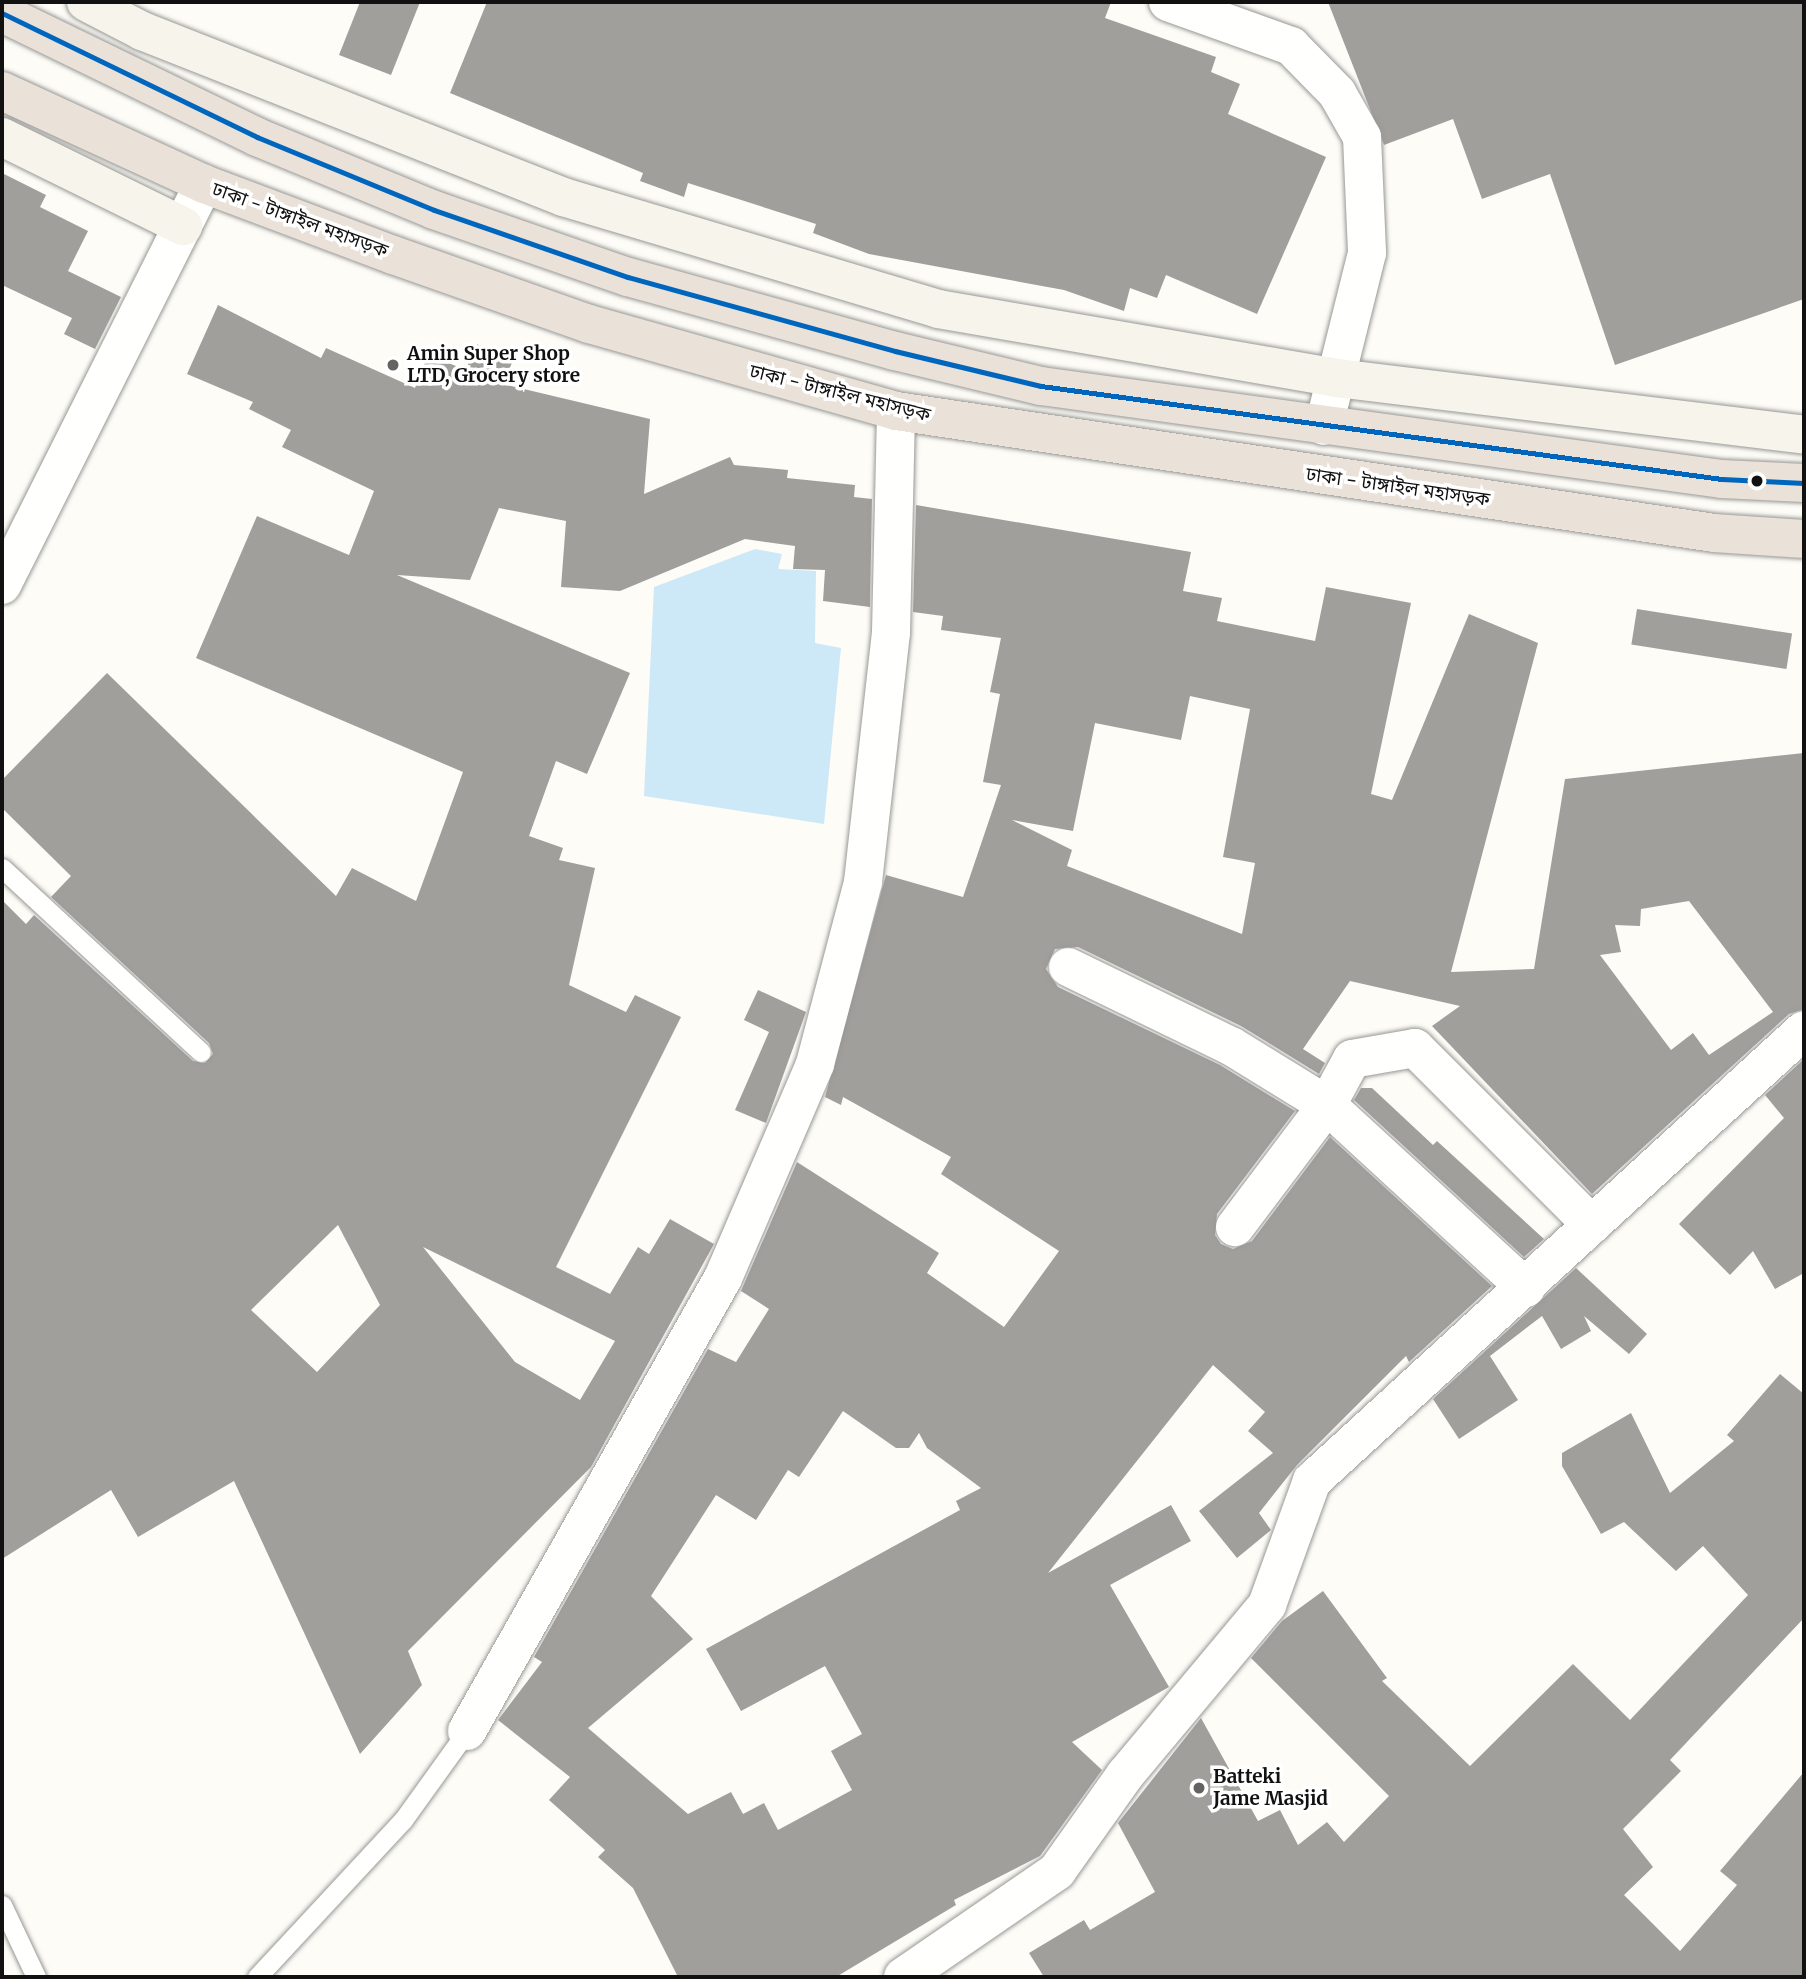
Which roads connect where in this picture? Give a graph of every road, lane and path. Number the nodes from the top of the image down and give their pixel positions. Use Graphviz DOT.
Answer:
graph roads {
  1 [pos="86,2"];
  2 [pos="1168,2"];
  3 [pos="2,13"];
  4 [pos="2,91"];
  5 [pos="2,137"];
  6 [pos="204,184"];
  7 [pos="183,226"];
  8 [pos="1336,378"];
  9 [pos="896,411"];
  10 [pos="1324,426"];
  11 [pos="1804,435"];
  12 [pos="1804,483"];
  13 [pos="1804,539"];
  14 [pos="2,585"];
  15 [pos="2,868"];
  16 [pos="1068,967"];
  17 [pos="1804,1030"];
  18 [pos="201,1052"];
  19 [pos="1327,1105"];
  20 [pos="1592,1225"];
  21 [pos="1235,1227"];
  22 [pos="1526,1288"];
  23 [pos="467,1731"];
  24 [pos="2,1905"];
  25 [pos="36,1977"];
  26 [pos="257,1977"];
  27 [pos="903,1977"];
  1 -- 8 [label="main road"];
  2 -- 8 [label="street"];
  3 -- 10 [label="highway"];
  4 -- 6 [label="highway, ঢাকা - টাঙ্গাইল মহাসড়ক"];
  5 -- 7 [label="main road"];
  6 -- 7 [label="street"];
  6 -- 9 [label="highway, ঢাকা - টাঙ্গাইল মহাসড়ক"];
  7 -- 14 [label="street"];
  8 -- 10 [label="street"];
  8 -- 11 [label="main road"];
  9 -- 13 [label="highway, ঢাকা - টাঙ্গাইল মহাসড়ক"];
  9 -- 23 [label="street"];
  10 -- 12 [label="highway"];
  15 -- 18 [label="lane"];
  16 -- 19 [label="street"];
  17 -- 20 [label="street"];
  19 -- 20 [label="street"];
  19 -- 21 [label="street"];
  19 -- 22 [label="street"];
  20 -- 22 [label="street"];
  22 -- 27 [label="street"];
  23 -- 26 [label="lane"];
  24 -- 25 [label="lane"];
}
